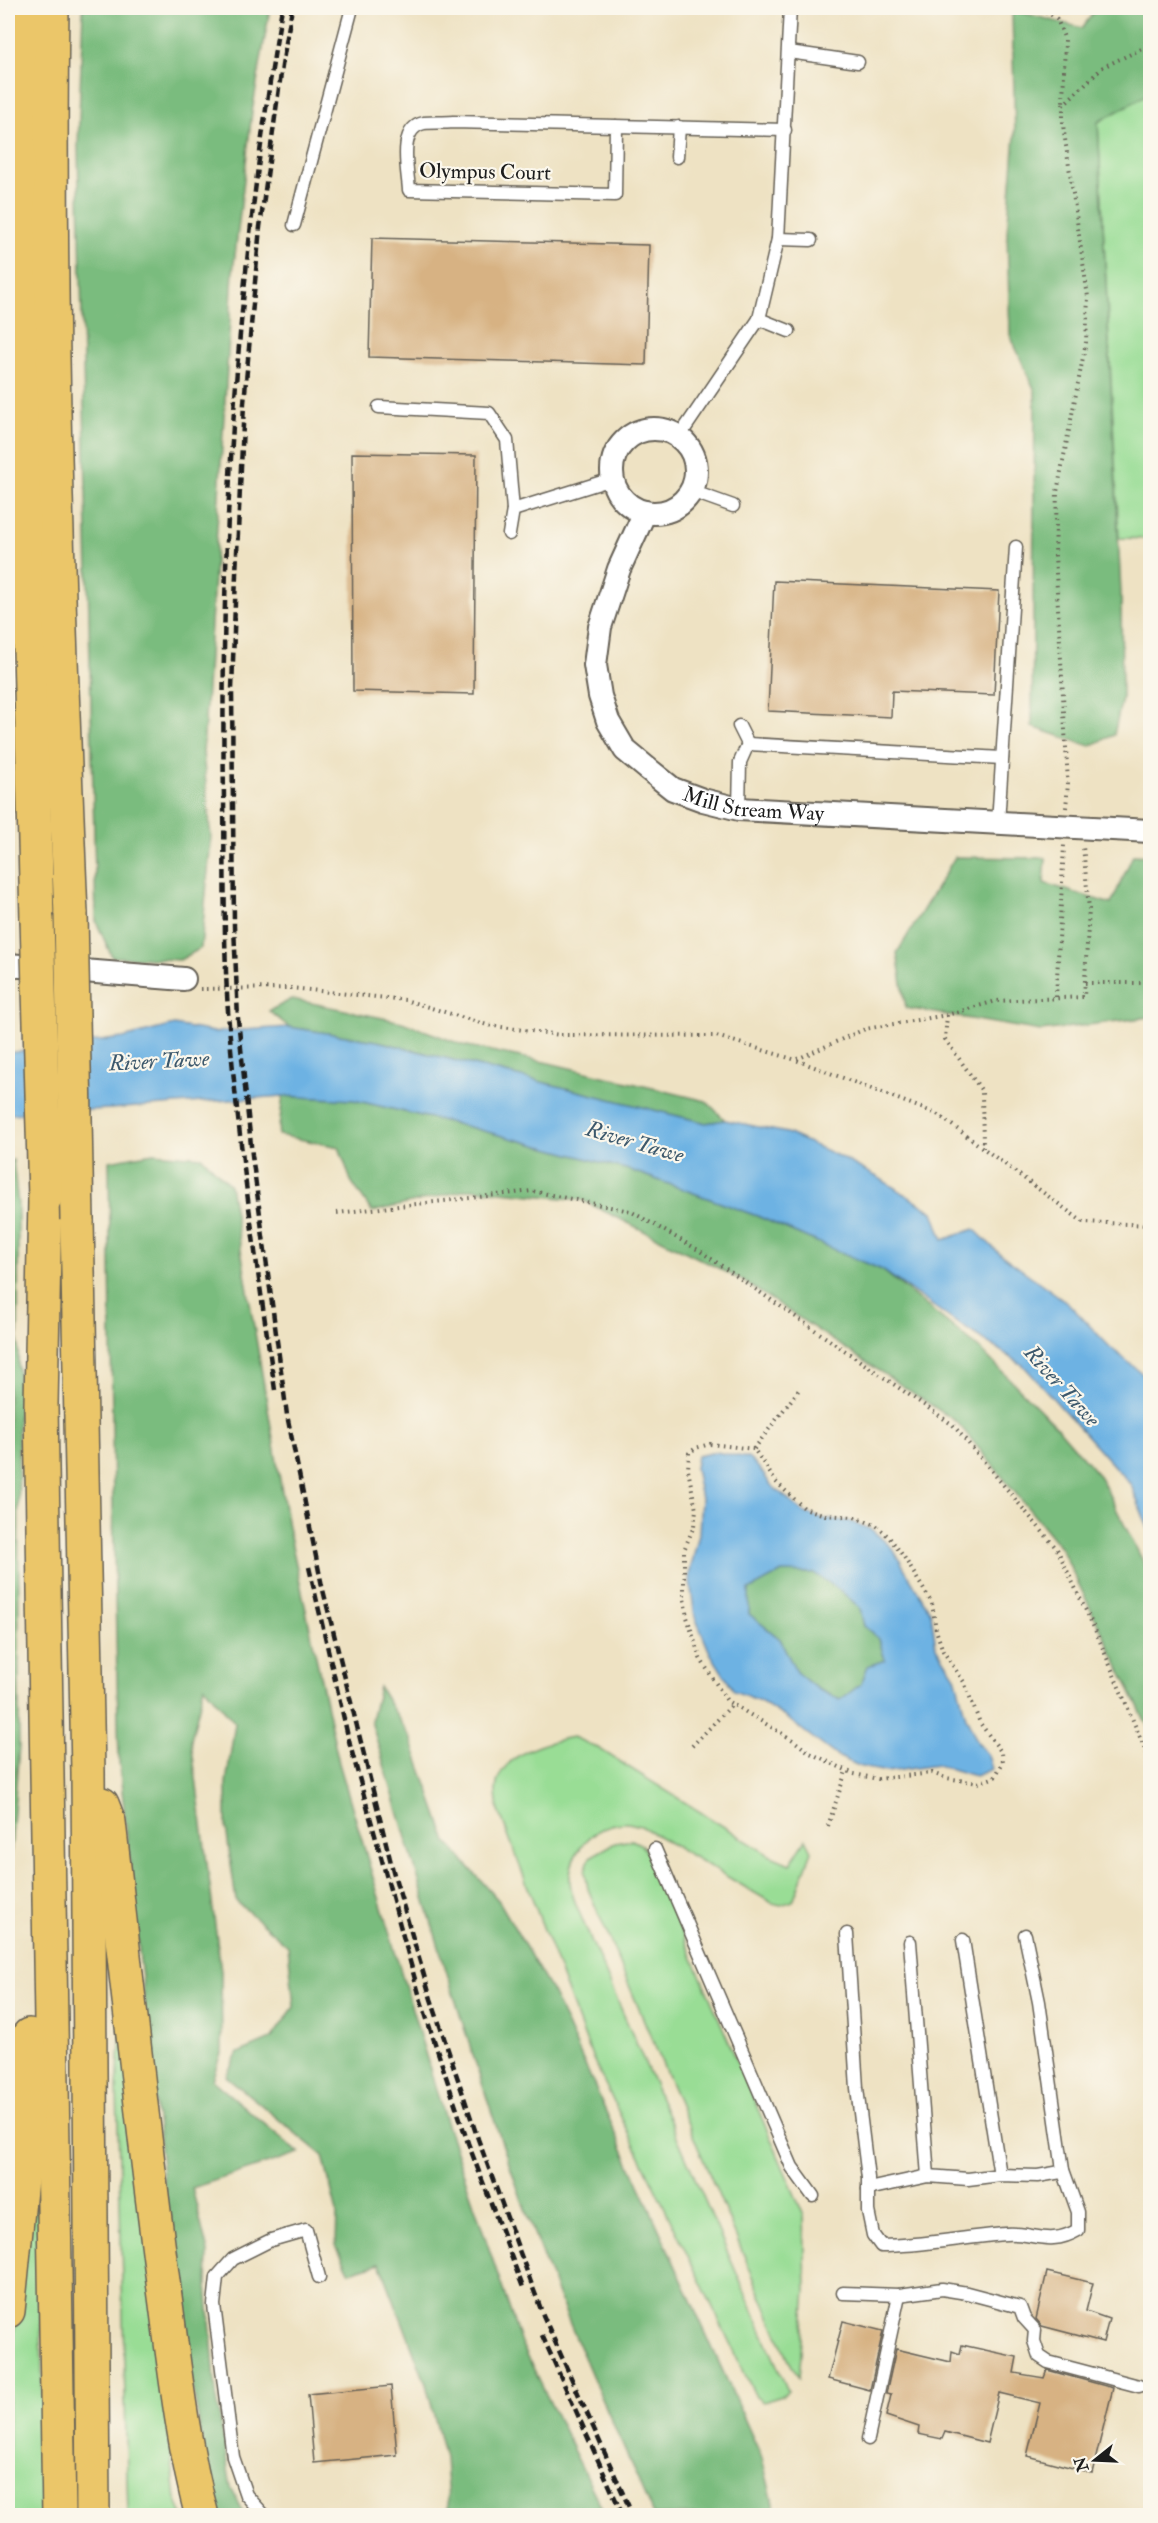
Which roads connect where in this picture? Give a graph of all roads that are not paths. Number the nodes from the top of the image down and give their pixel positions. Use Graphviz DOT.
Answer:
graph roads {
  1 [pos="21,8"];
  2 [pos="52,8"];
  3 [pos="352,8"];
  4 [pos="790,8"];
  5 [pos="789,52"];
  6 [pos="858,62"];
  7 [pos="616,126"];
  8 [pos="679,127"];
  9 [pos="785,130"];
  10 [pos="677,157"];
  11 [pos="294,225"];
  12 [pos="778,239"];
  13 [pos="812,240"];
  14 [pos="759,319"];
  15 [pos="789,331"];
  16 [pos="380,407"];
  17 [pos="679,437"];
  18 [pos="612,479"];
  19 [pos="691,491"];
  20 [pos="733,506"];
  21 [pos="513,510"];
  22 [pos="645,512"];
  23 [pos="510,534"];
  24 [pos="1016,547"];
  25 [pos="739,726"];
  26 [pos="748,744"];
  27 [pos="1002,758"];
  28 [pos="739,809"];
  29 [pos="998,823"];
  30 [pos="1150,831"];
  31 [pos="8,965"];
  32 [pos="190,984"];
  33 [pos="88,1772"];
  34 [pos="656,1849"];
  35 [pos="49,1922"];
  36 [pos="847,1934"];
  37 [pos="1025,1935"];
  38 [pos="963,1940"];
  39 [pos="910,1942"];
  40 [pos="1063,2170"];
  41 [pos="1000,2175"];
  42 [pos="928,2176"];
  43 [pos="868,2189"];
  44 [pos="813,2196"];
  45 [pos="319,2277"];
  46 [pos="843,2293"];
  47 [pos="899,2295"];
  48 [pos="8,2311"];
  49 [pos="1139,2386"];
  50 [pos="868,2439"];
  51 [pos="59,2516"];
  52 [pos="93,2516"];
  53 [pos="202,2516"];
  54 [pos="265,2516"];
  1 -- 35 [label="highway, bridge"];
  2 -- 33 [label="highway, bridge"];
  3 -- 11 [label="lane"];
  4 -- 5 [label="lane"];
  5 -- 6 [label="lane"];
  5 -- 9 [label="lane"];
  7 -- 7 [label="lane, Olympus Court"];
  7 -- 8 [label="lane, Olympus Court"];
  8 -- 9 [label="lane, Olympus Court"];
  8 -- 10 [label="lane"];
  9 -- 12 [label="lane"];
  12 -- 13 [label="lane"];
  12 -- 14 [label="lane"];
  14 -- 15 [label="lane"];
  14 -- 17 [label="lane"];
  16 -- 21 [label="lane"];
  17 -- 18 [label="street"];
  17 -- 19 [label="street"];
  18 -- 21 [label="lane"];
  18 -- 22 [label="street"];
  19 -- 20 [label="lane"];
  19 -- 22 [label="street"];
  21 -- 23 [label="lane"];
  22 -- 28 [label="street, Mill Stream Way"];
  24 -- 27 [label="lane"];
  25 -- 26 [label="lane"];
  26 -- 27 [label="lane"];
  26 -- 28 [label="lane"];
  27 -- 29 [label="lane"];
  28 -- 29 [label="street, Mill Stream Way"];
  29 -- 30 [label="street, Mill Stream Way"];
  31 -- 32 [label="street"];
  33 -- 52 [label="highway"];
  33 -- 53 [label="highway"];
  34 -- 44 [label="lane"];
  35 -- 48 [label="highway"];
  35 -- 51 [label="highway"];
  36 -- 43 [label="lane"];
  37 -- 40 [label="lane"];
  38 -- 41 [label="lane"];
  39 -- 42 [label="lane"];
  40 -- 41 [label="lane"];
  40 -- 43 [label="lane"];
  41 -- 42 [label="lane"];
  42 -- 43 [label="lane"];
  45 -- 54 [label="lane"];
  46 -- 47 [label="lane"];
  47 -- 49 [label="lane"];
  47 -- 50 [label="lane"];
}
